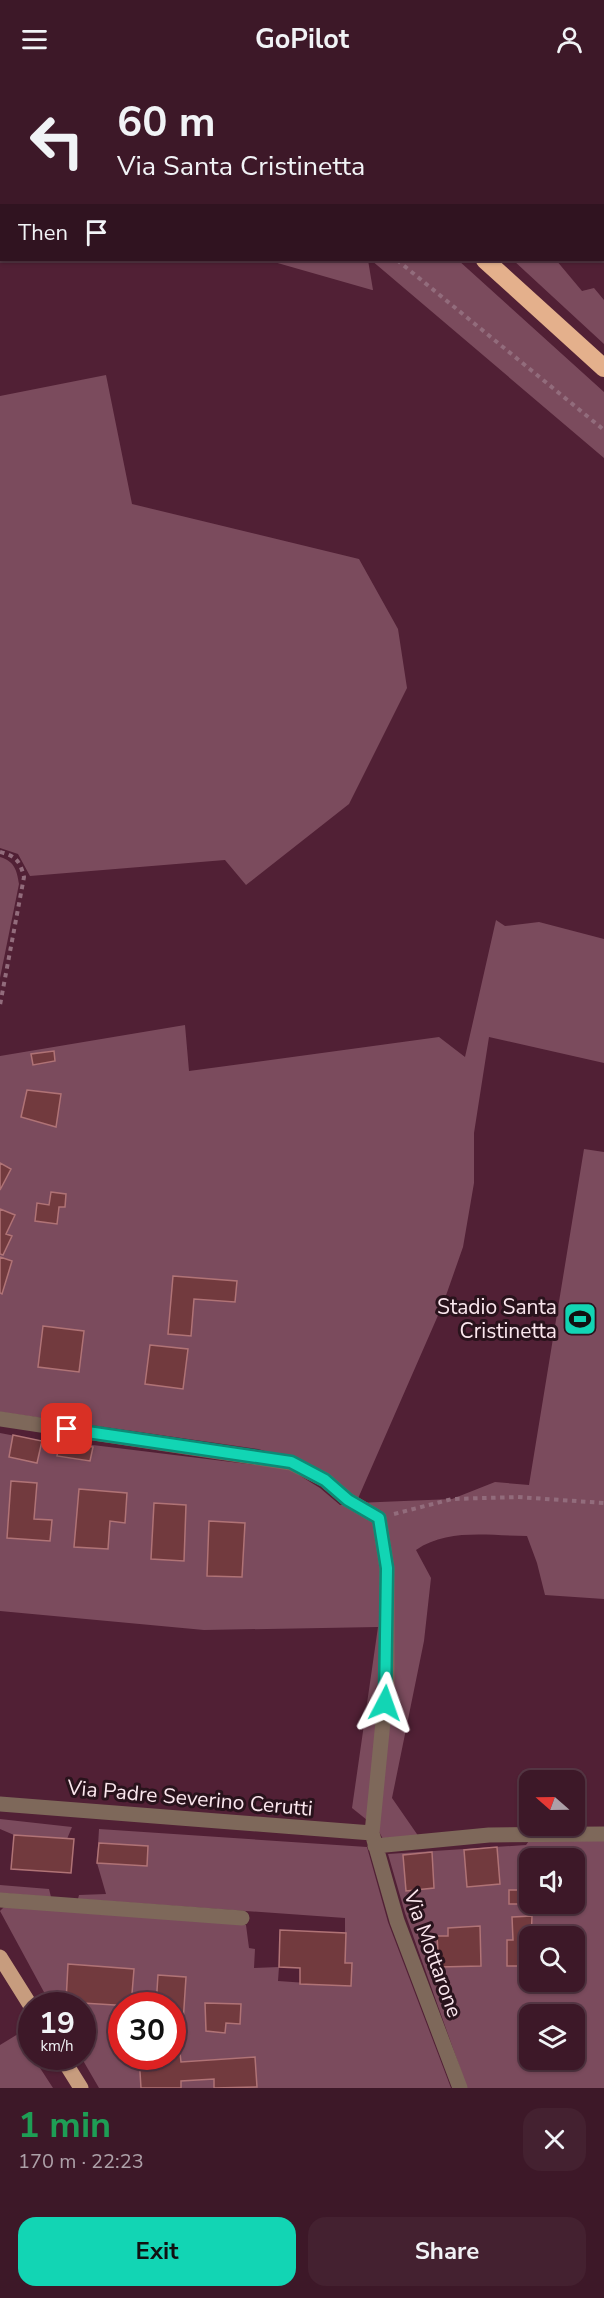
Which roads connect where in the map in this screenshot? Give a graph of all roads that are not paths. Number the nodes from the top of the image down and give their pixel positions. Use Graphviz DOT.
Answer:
graph roads {
  1 [pos="486,261"];
  2 [pos="604,368"];
  3 [pos="0,1419"];
  4 [pos="1,1805"];
  5 [pos="604,1834"];
  6 [pos="374,1840"];
  7 [pos="0,1900"];
  8 [pos="242,1918"];
  9 [pos="0,1957"];
  10 [pos="22,1992"];
  11 [pos="70,2070"];
  12 [pos="81,2088"];
  13 [pos="460,2088"];
  1 -- 2 [label="highway"];
  3 -- 6 [label="street"];
  4 -- 6 [label="street, Via Padre Severino Cerutti"];
  5 -- 6 [label="street, Via Padre Severino Cerutti"];
  6 -- 13 [label="street, Via Mottarone"];
  7 -- 8 [label="street"];
  9 -- 10 [label="main road"];
  11 -- 12 [label="main road"];
}
